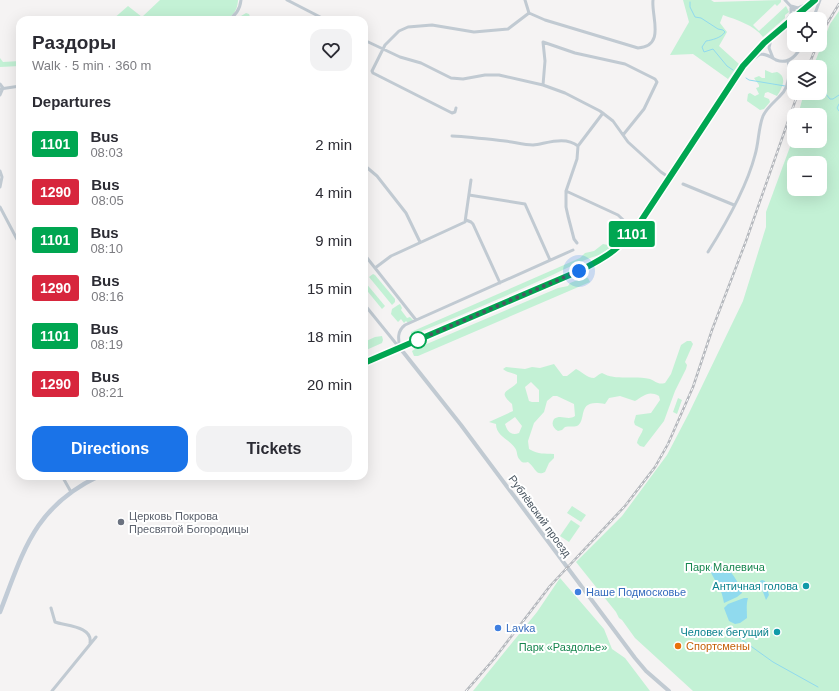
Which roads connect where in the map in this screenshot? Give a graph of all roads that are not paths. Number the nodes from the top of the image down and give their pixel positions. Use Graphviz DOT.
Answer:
graph roads {
  1 [pos="241,0"];
  2 [pos="287,0"];
  3 [pos="525,0"];
  4 [pos="653,0"];
  5 [pos="785,0"];
  6 [pos="815,0"];
  7 [pos="820,0"];
  8 [pos="791,6"];
  9 [pos="796,12"];
  10 [pos="800,12"];
  11 [pos="815,12"];
  12 [pos="529,14"];
  13 [pos="234,16"];
  14 [pos="318,16"];
  15 [pos="787,23"];
  16 [pos="779,30"];
  17 [pos="771,37"];
  18 [pos="368,42"];
  19 [pos="382,49"];
  20 [pos="798,52"];
  21 [pos="772,58"];
  22 [pos="787,60"];
  23 [pos="788,60"];
  24 [pos="743,66"];
  25 [pos="0,84"];
  26 [pos="543,85"];
  27 [pos="16,86"];
  28 [pos="787,86"];
  29 [pos="2,88"];
  30 [pos="0,95"];
  31 [pos="456,108"];
  32 [pos="603,113"];
  33 [pos="623,135"];
  34 [pos="452,136"];
  35 [pos="578,146"];
  36 [pos="368,168"];
  37 [pos="0,171"];
  38 [pos="670,178"];
  39 [pos="471,180"];
  40 [pos="683,184"];
  41 [pos="0,187"];
  42 [pos="566,191"];
  43 [pos="469,195"];
  44 [pos="734,205"];
  45 [pos="0,207"];
  46 [pos="466,220"];
  47 [pos="634,230"];
  48 [pos="16,237"];
  49 [pos="420,242"];
  50 [pos="577,243"];
  51 [pos="573,250"];
  52 [pos="708,252"];
  53 [pos="368,259"];
  54 [pos="550,260"];
  55 [pos="375,268"];
  56 [pos="500,283"];
  57 [pos="368,309"];
  58 [pos="416,320"];
  59 [pos="400,348"];
  60 [pos="368,361"];
  61 [pos="64,480"];
  62 [pos="92,480"];
  63 [pos="71,492"];
  64 [pos="51,608"];
  65 [pos="0,612"];
  66 [pos="96,637"];
  67 [pos="90,645"];
  68 [pos="52,691"];
  69 [pos="669,691"];
  1 -- 13 [label="street"];
  2 -- 14 [label="street"];
  3 -- 12 [label="street"];
  4 -- 12 [label="street"];
  5 -- 8 [label="street"];
  6 -- 8 [label="street"];
  6 -- 10 [label="main road"];
  7 -- 11 [label="street"];
  8 -- 9 [label="street"];
  8 -- 16 [label="street"];
  12 -- 19 [label="street"];
  15 -- 16 [label="main road"];
  16 -- 17 [label="main road"];
  17 -- 21 [label="street"];
  17 -- 24 [label="main road"];
  18 -- 19 [label="street"];
  19 -- 26 [label="street"];
  19 -- 31 [label="street"];
  20 -- 23 [label="street"];
  21 -- 22 [label="street"];
  21 -- 24 [label="street"];
  24 -- 38 [label="main road"];
  25 -- 29 [label="street"];
  26 -- 32 [label="street"];
  26 -- 33 [label="street"];
  27 -- 29 [label="street"];
  28 -- 44 [label="street"];
  29 -- 30 [label="street"];
  32 -- 33 [label="street"];
  32 -- 35 [label="street"];
  33 -- 38 [label="street"];
  34 -- 35 [label="street"];
  35 -- 42 [label="street"];
  36 -- 49 [label="street"];
  37 -- 41 [label="street"];
  38 -- 47 [label="main road"];
  39 -- 43 [label="street"];
  40 -- 44 [label="street"];
  42 -- 47 [label="street"];
  42 -- 50 [label="street"];
  43 -- 46 [label="street"];
  43 -- 54 [label="street"];
  44 -- 52 [label="street"];
  45 -- 48 [label="street"];
  46 -- 49 [label="street"];
  46 -- 56 [label="street"];
  47 -- 59 [label="main road"];
  49 -- 55 [label="street"];
  51 -- 54 [label="street"];
  53 -- 55 [label="street"];
  54 -- 56 [label="street"];
  55 -- 58 [label="street"];
  56 -- 58 [label="street"];
  57 -- 59 [label="street"];
  58 -- 59 [label="street"];
  59 -- 60 [label="main road"];
  59 -- 69 [label="street, Рублёвский проезд"];
  61 -- 63 [label="street"];
  62 -- 63 [label="main road"];
  63 -- 65 [label="main road"];
  64 -- 67 [label="street"];
  66 -- 67 [label="street"];
  67 -- 68 [label="street"];
}
